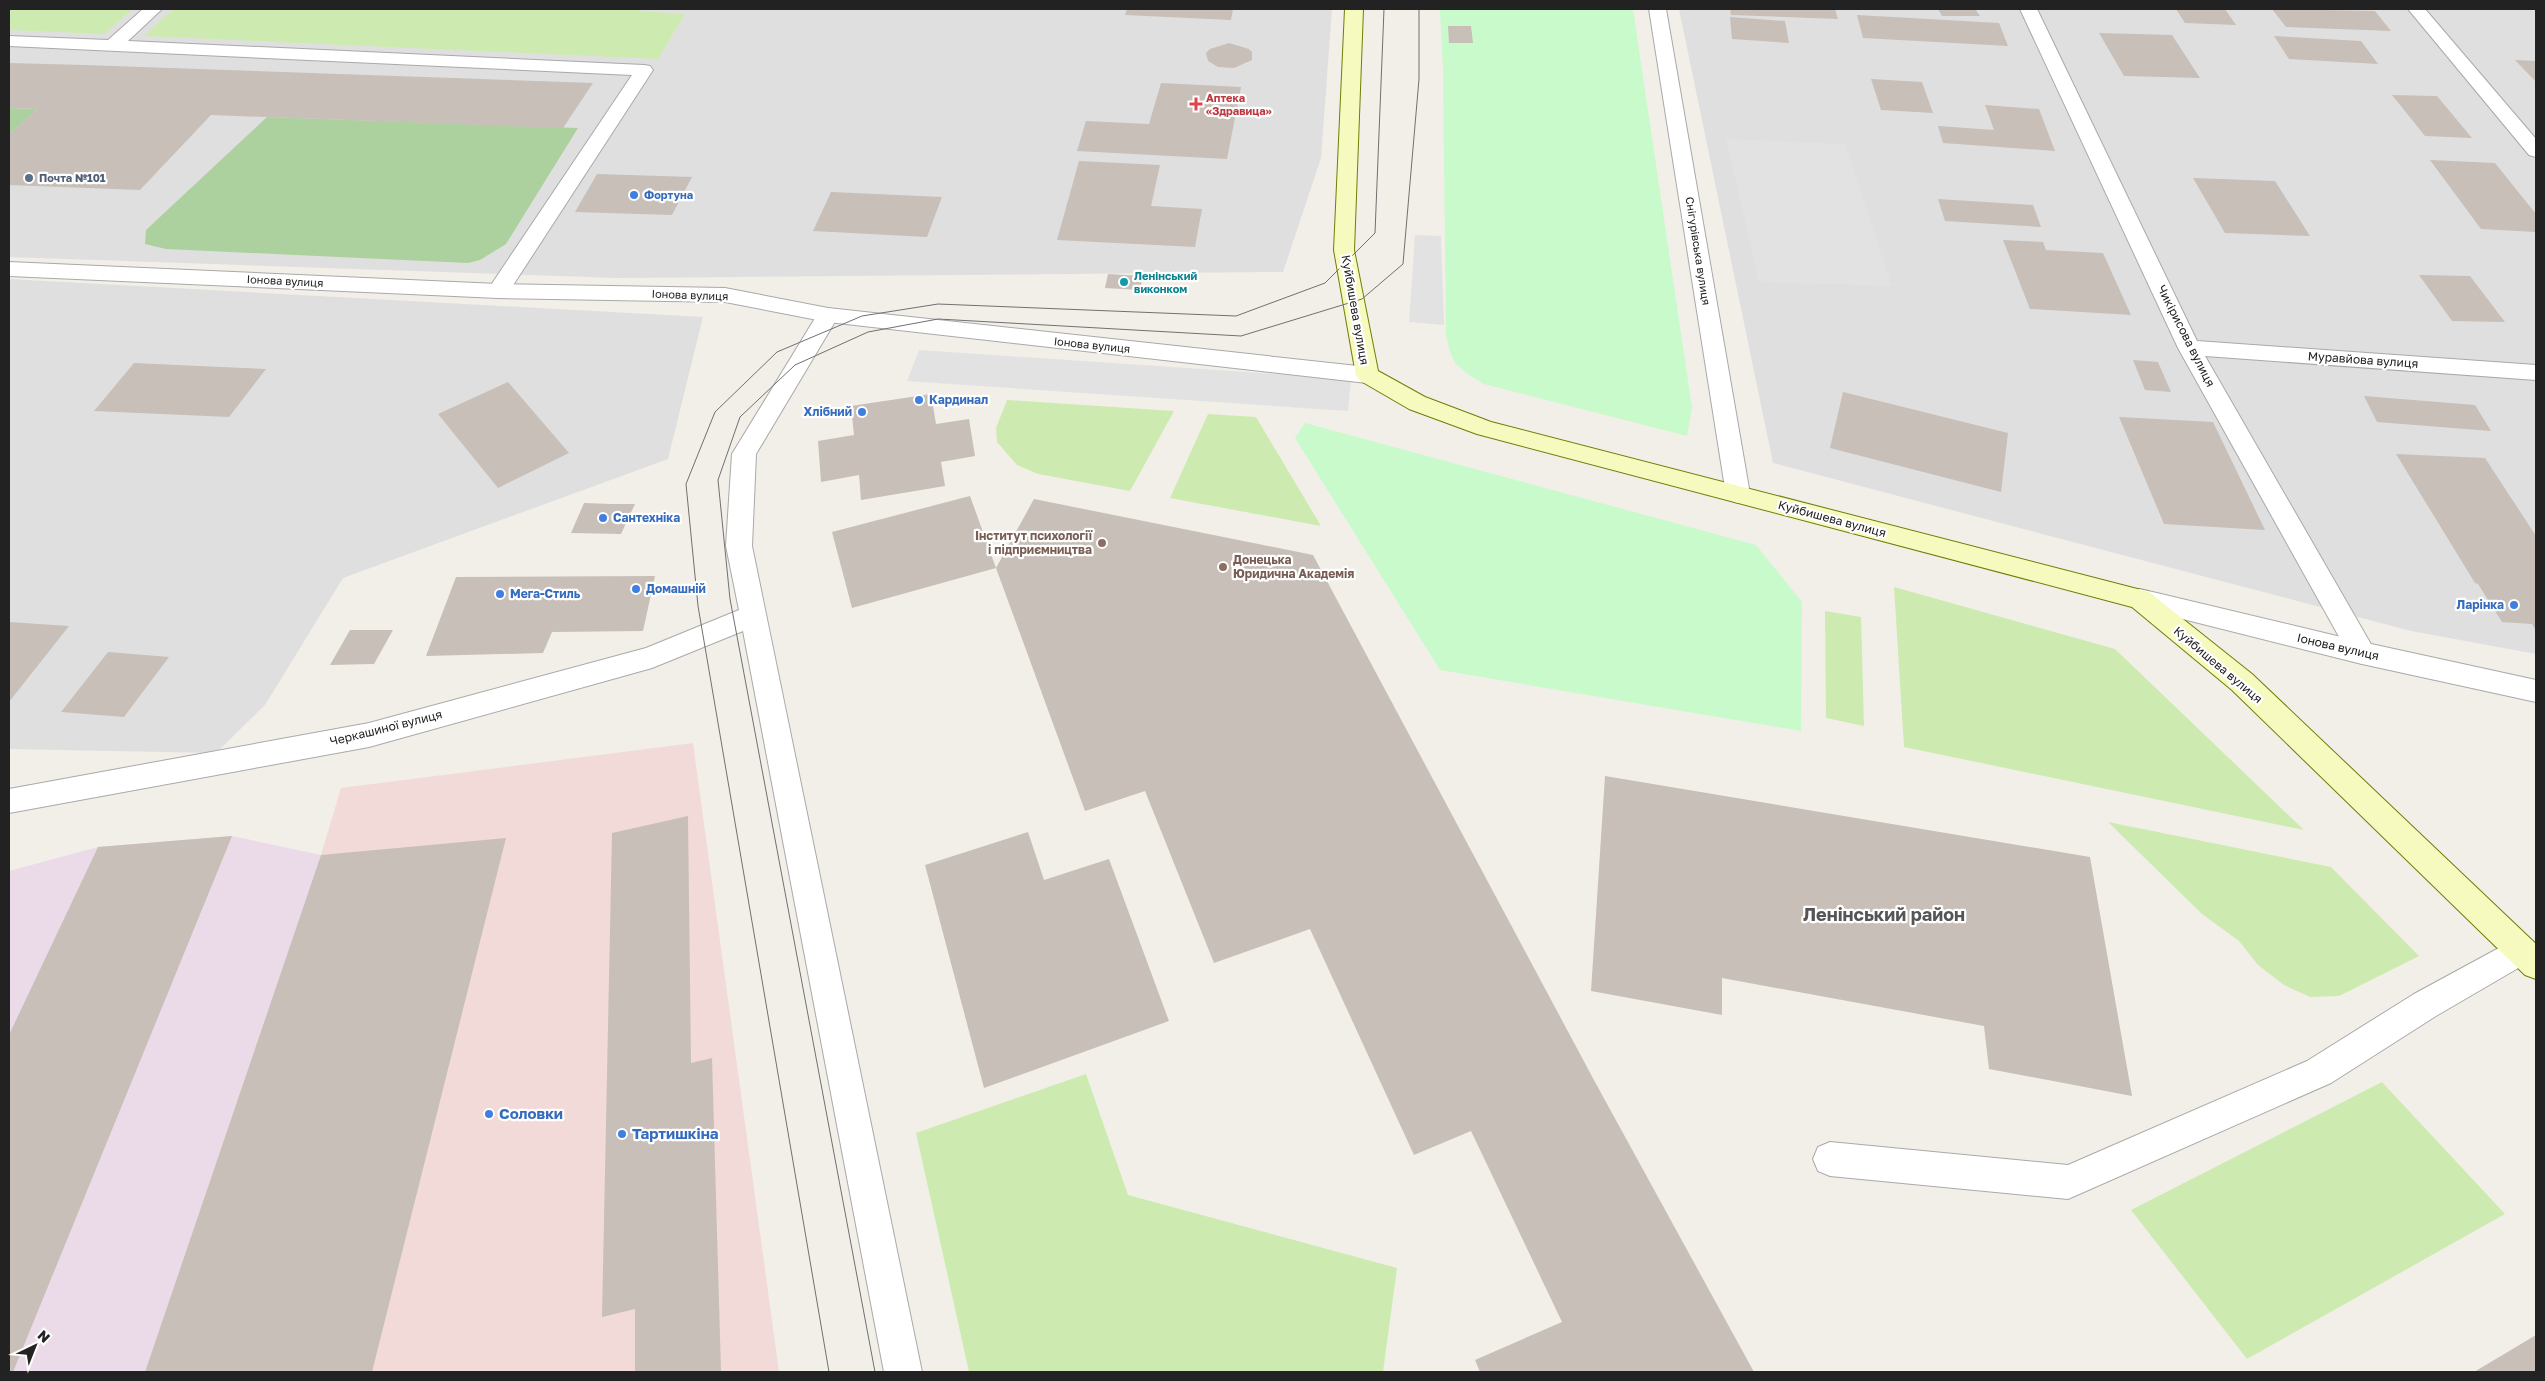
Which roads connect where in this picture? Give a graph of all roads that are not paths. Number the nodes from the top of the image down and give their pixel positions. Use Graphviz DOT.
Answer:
graph roads {
  1 [pos="153,9"];
  2 [pos="1354,9"];
  3 [pos="1657,9"];
  4 [pos="2028,9"];
  5 [pos="2416,9"];
  6 [pos="9,41"];
  7 [pos="112,46"];
  8 [pos="2536,151"];
  9 [pos="9,268"];
  10 [pos="498,291"];
  11 [pos="828,315"];
  12 [pos="2189,348"];
  13 [pos="2536,372"];
  14 [pos="1367,375"];
  15 [pos="1738,494"];
  16 [pos="2140,599"];
  17 [pos="752,616"];
  18 [pos="2362,653"];
  19 [pos="2536,691"];
  20 [pos="9,802"];
  21 [pos="2529,957"];
  22 [pos="1830,1159"];
  23 [pos="904,1372"];
  1 -- 7 [label="street"];
  2 -- 14 [label="main road, Куйбишева вулиця"];
  3 -- 15 [label="street, Снігурівська вулиця"];
  4 -- 12 [label="street, Чикірисова вулиця"];
  5 -- 8 [label="street"];
  6 -- 7 [label="street"];
  7 -- 10 [label="street"];
  9 -- 10 [label="street, Іонова вулиця"];
  10 -- 11 [label="street, Іонова вулиця"];
  11 -- 14 [label="street, Іонова вулиця"];
  11 -- 17 [label="street"];
  12 -- 13 [label="street, Муравйова вулиця"];
  12 -- 18 [label="street, Чикірисова вулиця"];
  14 -- 15 [label="main road, Куйбишева вулиця"];
  15 -- 16 [label="main road, Куйбишева вулиця"];
  16 -- 18 [label="street, Іонова вулиця"];
  16 -- 21 [label="main road, Куйбишева вулиця"];
  17 -- 20 [label="street, Черкашиної вулиця"];
  17 -- 23 [label="street"];
  18 -- 19 [label="street, Іонова вулиця"];
  21 -- 22 [label="street"];
}
